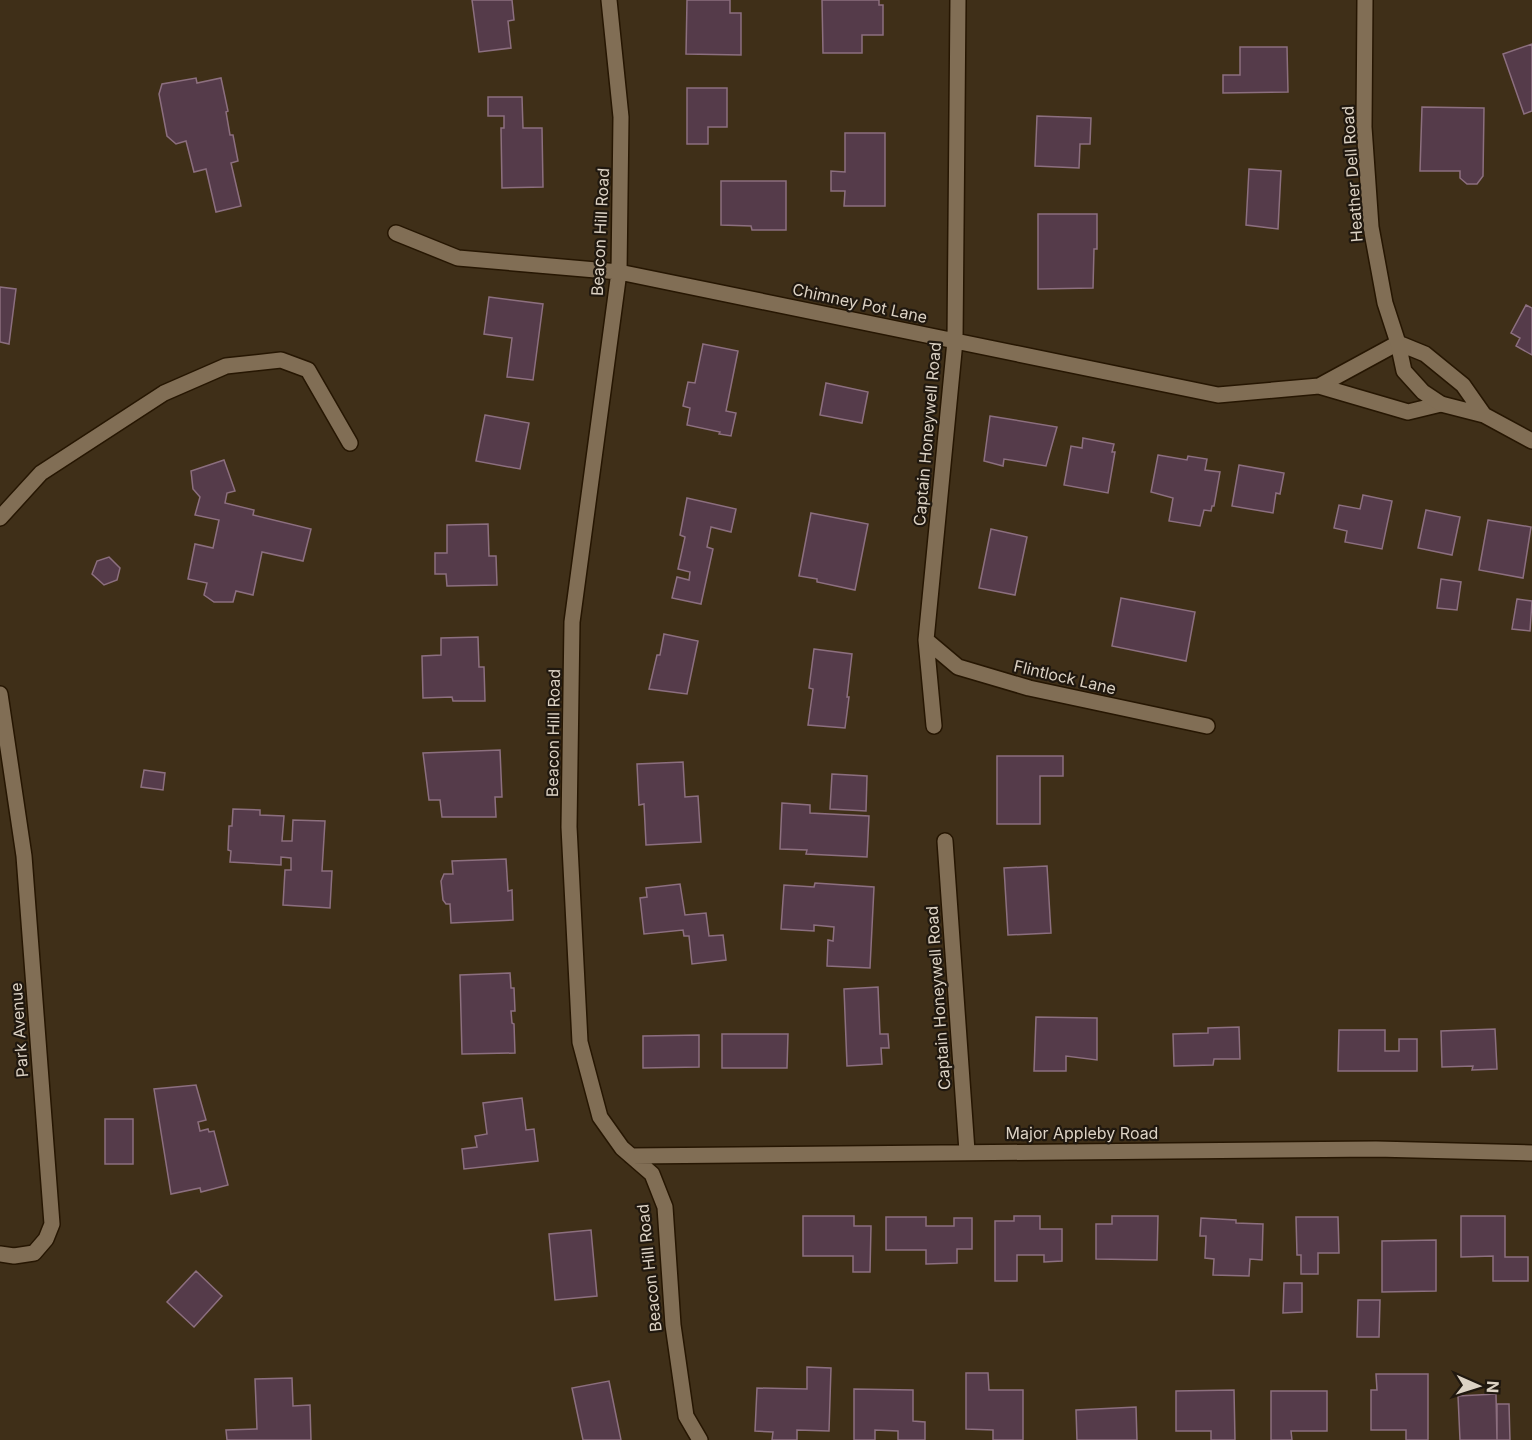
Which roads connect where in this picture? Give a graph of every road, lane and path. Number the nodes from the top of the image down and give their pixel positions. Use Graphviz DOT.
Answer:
graph roads {
  1 [pos="609,0"];
  2 [pos="958,0"];
  3 [pos="1365,0"];
  4 [pos="396,233"];
  5 [pos="619,272"];
  6 [pos="955,341"];
  7 [pos="1398,343"];
  8 [pos="1319,386"];
  9 [pos="1441,404"];
  10 [pos="1484,415"];
  11 [pos="1532,441"];
  12 [pos="350,443"];
  13 [pos="0,518"];
  14 [pos="926,640"];
  15 [pos="0,694"];
  16 [pos="934,726"];
  17 [pos="1207,726"];
  18 [pos="945,842"];
  19 [pos="967,1151"];
  20 [pos="1532,1153"];
  21 [pos="631,1156"];
  22 [pos="0,1254"];
  23 [pos="700,1440"];
  1 -- 5 [label="street, Beacon Hill Road"];
  2 -- 6 [label="street, Captain Honeywell Road"];
  3 -- 7 [label="street, Heather Dell Road"];
  4 -- 5 [label="street, Chimney Pot Lane"];
  5 -- 6 [label="street, Chimney Pot Lane"];
  5 -- 21 [label="street, Beacon Hill Road"];
  6 -- 8 [label="street, Chimney Pot Lane"];
  6 -- 14 [label="street, Captain Honeywell Road"];
  7 -- 8 [label="street, Chimney Pot Lane"];
  7 -- 9 [label="street, Heather Dell Road"];
  7 -- 10 [label="street, Heather Dell Road"];
  8 -- 9 [label="street, Chimney Pot Lane"];
  9 -- 10 [label="street, Heather Dell Road"];
  10 -- 11 [label="street, Heather Dell Road"];
  12 -- 13 [label="street"];
  14 -- 16 [label="street, Captain Honeywell Road"];
  14 -- 17 [label="street, Flintlock Lane"];
  15 -- 22 [label="street, Park Avenue"];
  18 -- 19 [label="street, Captain Honeywell Road"];
  19 -- 20 [label="street, Major Appleby Road"];
  19 -- 21 [label="street, Major Appleby Road"];
  21 -- 23 [label="street, Beacon Hill Road"];
}
